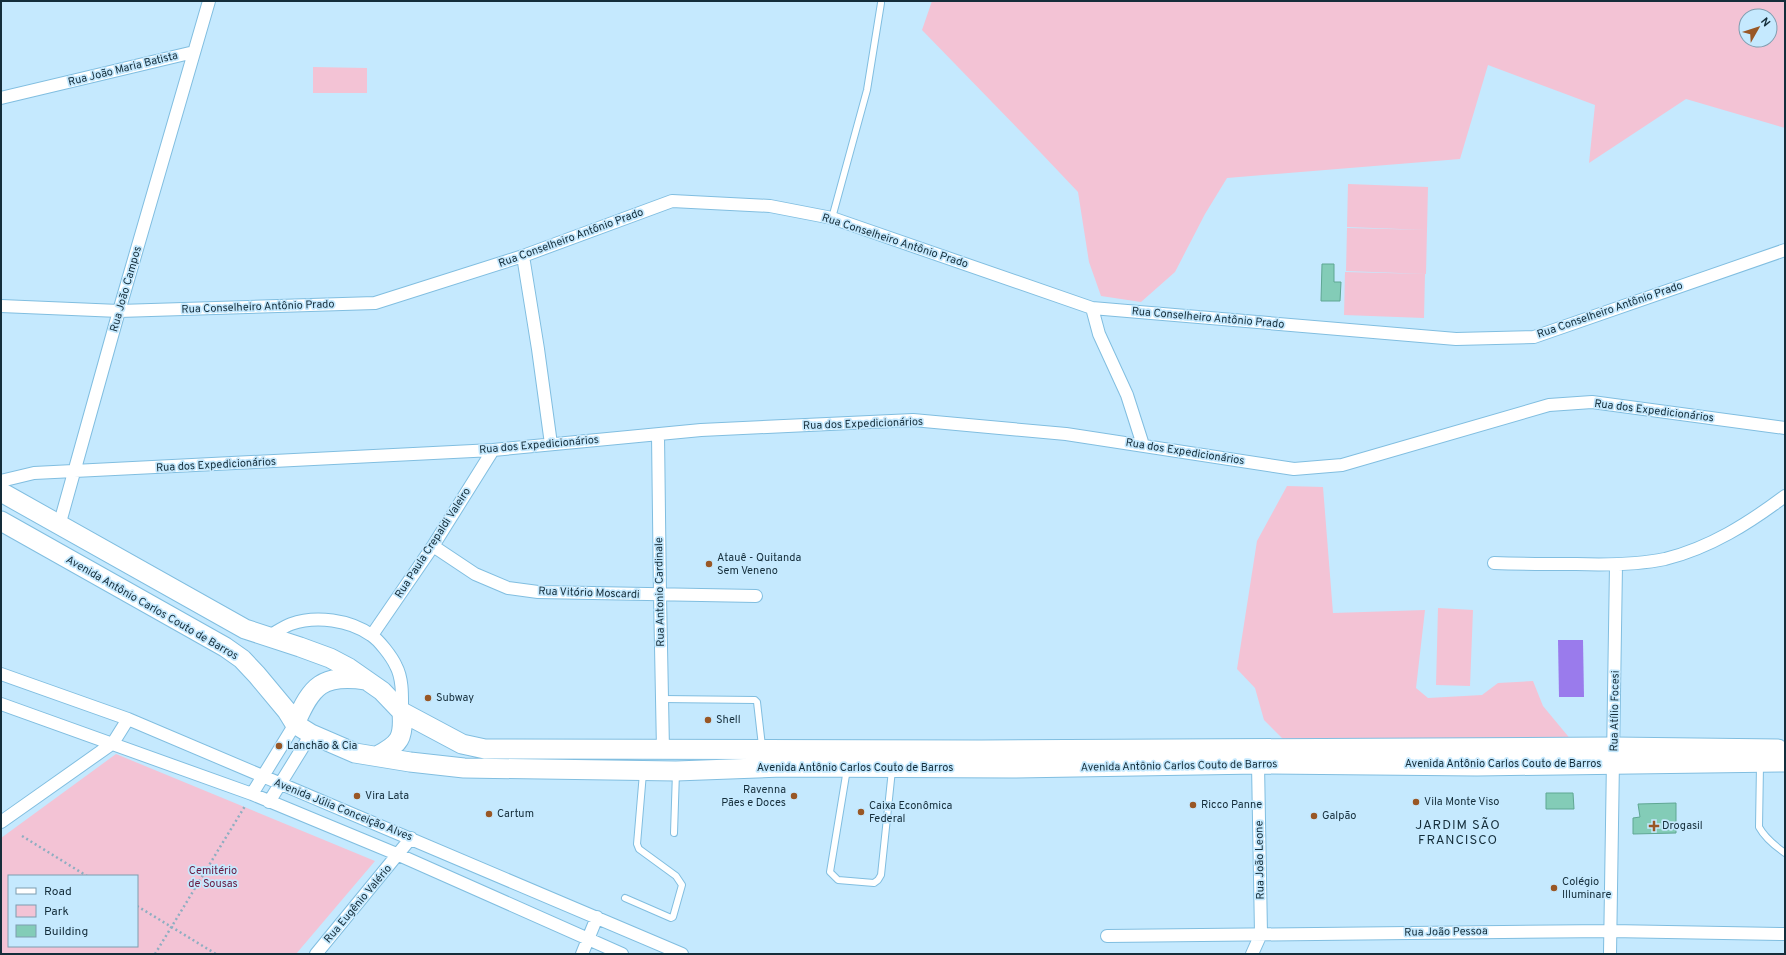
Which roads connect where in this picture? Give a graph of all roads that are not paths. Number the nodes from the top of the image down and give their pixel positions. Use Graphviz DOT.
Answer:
graph roads {
  1 [pos="209,1"];
  2 [pos="881,3"];
  3 [pos="194,52"];
  4 [pos="1,98"];
  5 [pos="832,218"];
  6 [pos="1785,250"];
  7 [pos="523,256"];
  8 [pos="1,306"];
  9 [pos="1092,308"];
  10 [pos="119,310"];
  11 [pos="1785,428"];
  12 [pos="658,435"];
  13 [pos="551,444"];
  14 [pos="1143,445"];
  15 [pos="493,450"];
  16 [pos="74,472"];
  17 [pos="1,481"];
  18 [pos="1,492"];
  19 [pos="1785,496"];
  20 [pos="1,521"];
  21 [pos="60,526"];
  22 [pos="433,546"];
  23 [pos="1494,563"];
  24 [pos="1616,565"];
  25 [pos="660,595"];
  26 [pos="756,596"];
  27 [pos="372,635"];
  28 [pos="267,638"];
  29 [pos="1,674"];
  30 [pos="367,680"];
  31 [pos="662,699"];
  32 [pos="1,704"];
  33 [pos="402,712"];
  34 [pos="128,719"];
  35 [pos="295,724"];
  36 [pos="311,734"];
  37 [pos="113,743"];
  38 [pos="1785,749"];
  39 [pos="663,750"];
  40 [pos="762,750"];
  41 [pos="1614,755"];
  42 [pos="377,756"];
  43 [pos="1760,761"];
  44 [pos="1785,762"];
  45 [pos="1258,764"];
  46 [pos="847,767"];
  47 [pos="893,768"];
  48 [pos="644,769"];
  49 [pos="676,771"];
  50 [pos="262,776"];
  51 [pos="280,784"];
  52 [pos="252,794"];
  53 [pos="269,802"];
  54 [pos="1,822"];
  55 [pos="674,834"];
  56 [pos="411,838"];
  57 [pos="1785,853"];
  58 [pos="399,855"];
  59 [pos="625,898"];
  60 [pos="597,917"];
  61 [pos="1611,931"];
  62 [pos="1261,934"];
  63 [pos="1785,934"];
  64 [pos="1106,936"];
  65 [pos="589,938"];
  66 [pos="316,954"];
  67 [pos="582,954"];
  68 [pos="622,954"];
  69 [pos="682,954"];
  70 [pos="1252,954"];
  71 [pos="1610,954"];
  1 -- 3 [label="street"];
  2 -- 5 [label="lane"];
  3 -- 4 [label="street, Rua João Maria Batista"];
  3 -- 10 [label="street, Rua João Campos"];
  5 -- 7 [label="street, Rua Conselheiro Antônio Prado"];
  5 -- 9 [label="street, Rua Conselheiro Antônio Prado"];
  6 -- 9 [label="street, Rua Conselheiro Antônio Prado"];
  7 -- 10 [label="street, Rua Conselheiro Antônio Prado"];
  7 -- 13 [label="street"];
  8 -- 10 [label="street, Rua Conselheiro Antônio Prado"];
  9 -- 14 [label="street"];
  10 -- 16 [label="street, Rua João Campos"];
  11 -- 14 [label="street, Rua dos Expedicionários"];
  12 -- 13 [label="street, Rua dos Expedicionários"];
  12 -- 14 [label="street, Rua dos Expedicionários"];
  12 -- 25 [label="street, Rua Antonio Cardinale"];
  13 -- 15 [label="street, Rua dos Expedicionários"];
  15 -- 16 [label="street, Rua dos Expedicionários"];
  15 -- 22 [label="street, Rua Paula Crepaldi Valeiro"];
  16 -- 17 [label="street, Rua dos Expedicionários"];
  16 -- 21 [label="street, Rua João Campos"];
  18 -- 21 [label="main road, Avenida Antônio Carlos Couto de Barros"];
  19 -- 24 [label="street"];
  20 -- 35 [label="main road, Avenida Antônio Carlos Couto de Barros"];
  21 -- 28 [label="main road, Avenida Antônio Carlos Couto de Barros"];
  22 -- 25 [label="street, Rua Vitório Moscardi"];
  22 -- 27 [label="street, Rua Paula Crepaldi Valeiro"];
  23 -- 24 [label="street"];
  24 -- 41 [label="street, Rua Atílio Focesi"];
  25 -- 26 [label="street, Rua Vitório Moscardi"];
  25 -- 31 [label="street, Rua Antonio Cardinale"];
  27 -- 28 [label="street"];
  27 -- 33 [label="street"];
  28 -- 30 [label="main road, Avenida Antônio Carlos Couto de Barros"];
  29 -- 34 [label="street, Avenida Júlia Conceição Alves"];
  30 -- 33 [label="main road, Avenida Antônio Carlos Couto de Barros"];
  30 -- 35 [label="main road"];
  31 -- 39 [label="street, Rua Antonio Cardinale"];
  31 -- 40 [label="lane"];
  32 -- 37 [label="street, Avenida Júlia Conceição Alves"];
  33 -- 39 [label="main road, Avenida Antônio Carlos Couto de Barros"];
  33 -- 42 [label="main road"];
  34 -- 37 [label="street"];
  34 -- 50 [label="street, Avenida Júlia Conceição Alves"];
  35 -- 36 [label="main road, Avenida Antônio Carlos Couto de Barros"];
  35 -- 50 [label="street"];
  36 -- 42 [label="main road, Avenida Antônio Carlos Couto de Barros"];
  36 -- 51 [label="street"];
  37 -- 52 [label="street, Avenida Júlia Conceição Alves"];
  37 -- 54 [label="street"];
  38 -- 41 [label="main road, Avenida Antônio Carlos Couto de Barros"];
  39 -- 40 [label="main road, Avenida Antônio Carlos Couto de Barros"];
  40 -- 41 [label="main road, Avenida Antônio Carlos Couto de Barros"];
  41 -- 43 [label="main road, Avenida Antônio Carlos Couto de Barros"];
  41 -- 45 [label="main road, Avenida Antônio Carlos Couto de Barros"];
  41 -- 61 [label="street, Rua Atílio Focesi"];
  42 -- 48 [label="main road, Avenida Antônio Carlos Couto de Barros"];
  43 -- 44 [label="main road, Avenida Antônio Carlos Couto de Barros"];
  43 -- 57 [label="lane"];
  45 -- 47 [label="main road, Avenida Antônio Carlos Couto de Barros"];
  45 -- 62 [label="street, Rua João Leone"];
  46 -- 47 [label="main road, Avenida Antônio Carlos Couto de Barros"];
  46 -- 47 [label="lane"];
  46 -- 49 [label="main road, Avenida Antônio Carlos Couto de Barros"];
  48 -- 49 [label="main road, Avenida Antônio Carlos Couto de Barros"];
  48 -- 59 [label="lane"];
  49 -- 55 [label="lane"];
  50 -- 51 [label="street, Avenida Júlia Conceição Alves"];
  50 -- 52 [label="street"];
  51 -- 53 [label="street"];
  51 -- 56 [label="street, Avenida Júlia Conceição Alves"];
  52 -- 53 [label="street, Avenida Júlia Conceição Alves"];
  53 -- 58 [label="street, Avenida Júlia Conceição Alves"];
  56 -- 58 [label="street, Rua Eugênio Valério"];
  56 -- 60 [label="street, Avenida Júlia Conceição Alves"];
  58 -- 65 [label="street, Avenida Júlia Conceição Alves"];
  58 -- 66 [label="street, Rua Eugênio Valério"];
  60 -- 65 [label="street"];
  60 -- 69 [label="street, Avenida Júlia Conceição Alves"];
  61 -- 62 [label="street, Rua João Pessoa"];
  61 -- 63 [label="street, Rua João Pessoa"];
  61 -- 71 [label="street, Rua Atílio Focesi"];
  62 -- 64 [label="street, Rua João Pessoa"];
  62 -- 70 [label="street, Rua João Leone"];
  65 -- 67 [label="street"];
  65 -- 68 [label="street, Avenida Júlia Conceição Alves"];
}
